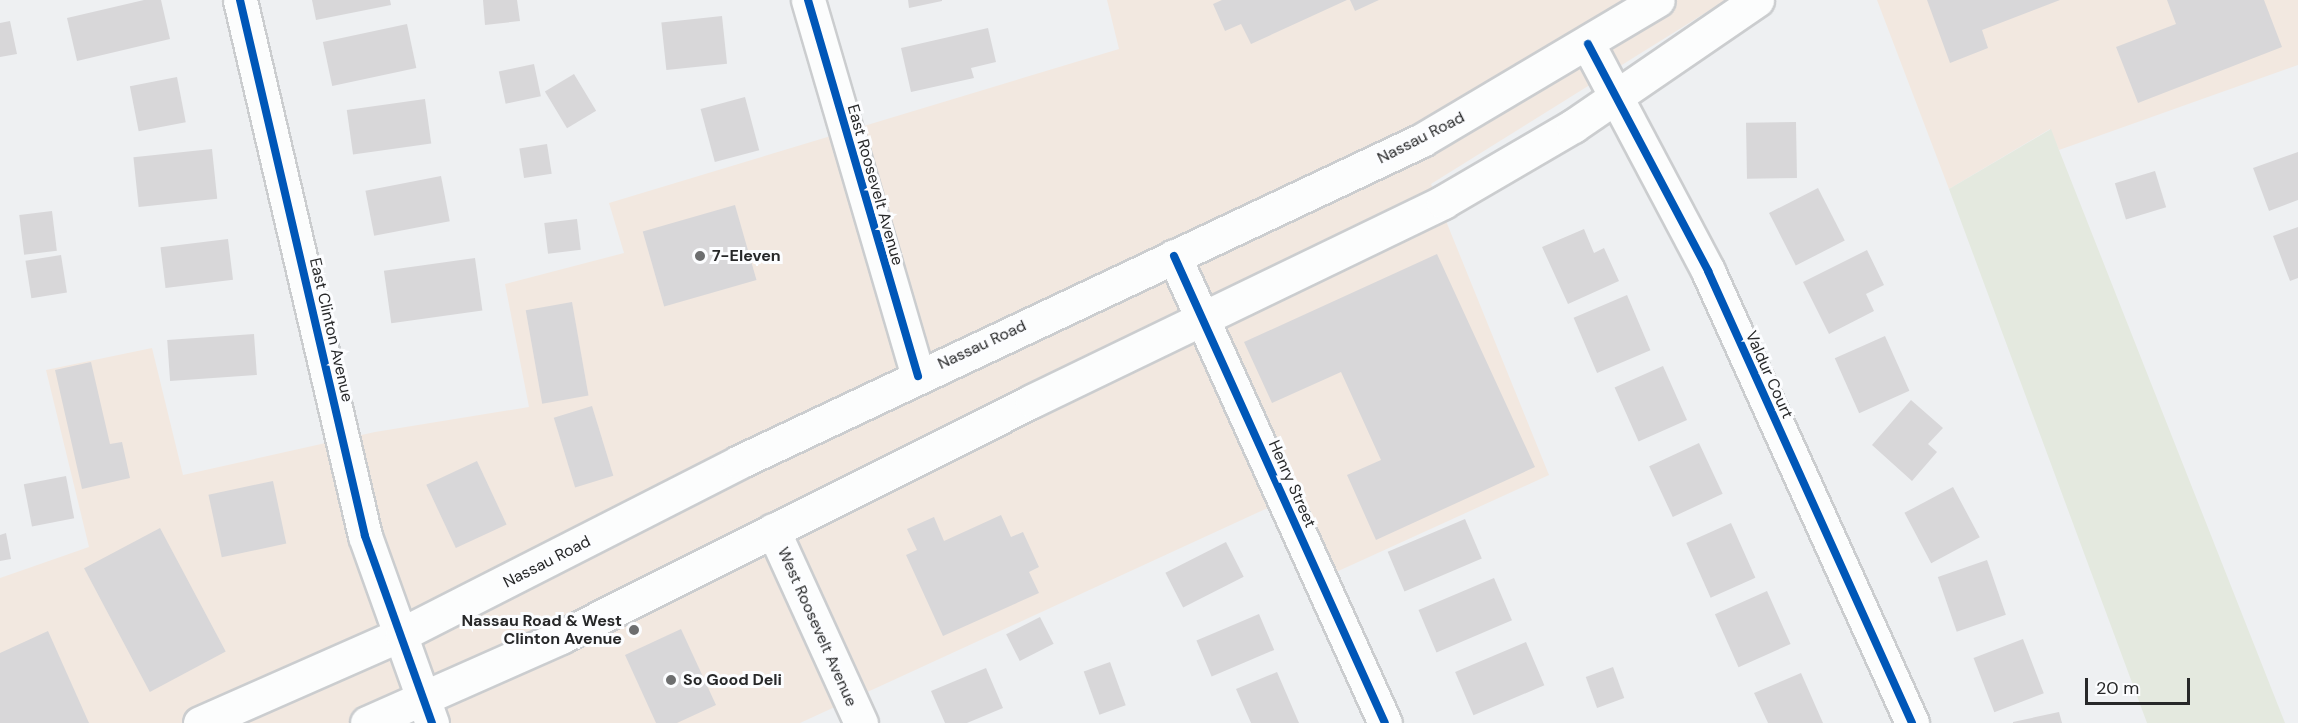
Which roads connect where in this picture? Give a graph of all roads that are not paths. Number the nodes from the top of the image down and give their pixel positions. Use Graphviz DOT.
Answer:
graph roads {
  1 [pos="240,0"];
  2 [pos="808,0"];
  3 [pos="1658,0"];
  4 [pos="1757,0"];
  5 [pos="1588,44"];
  6 [pos="1616,96"];
  7 [pos="1174,256"];
  8 [pos="1202,319"];
  9 [pos="918,376"];
  10 [pos="773,530"];
  11 [pos="407,648"];
  12 [pos="428,710"];
  13 [pos="200,723"];
  14 [pos="367,723"];
  15 [pos="861,723"];
  16 [pos="1385,723"];
  17 [pos="1912,723"];
  1 -- 11 [label="main road, East Clinton Avenue"];
  2 -- 9 [label="main road, East Roosevelt Avenue"];
  3 -- 5 [label="main road, Nassau Road"];
  4 -- 6 [label="main road"];
  5 -- 6 [label="main road, Valdur Court"];
  5 -- 7 [label="main road, Nassau Road"];
  6 -- 8 [label="main road"];
  6 -- 17 [label="main road, Valdur Court"];
  7 -- 8 [label="main road, Henry Street"];
  7 -- 9 [label="main road, Nassau Road"];
  8 -- 10 [label="main road"];
  8 -- 16 [label="main road, Henry Street"];
  9 -- 11 [label="main road, Nassau Road"];
  10 -- 12 [label="main road"];
  10 -- 15 [label="main road, West Roosevelt Avenue"];
  11 -- 12 [label="main road, East Clinton Avenue"];
  11 -- 13 [label="main road, Nassau Road"];
  12 -- 14 [label="main road"];
}
